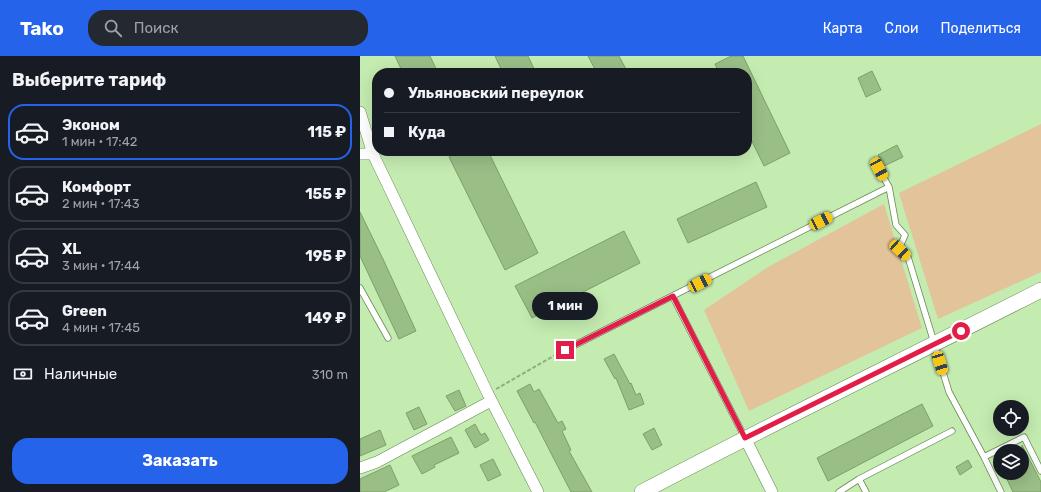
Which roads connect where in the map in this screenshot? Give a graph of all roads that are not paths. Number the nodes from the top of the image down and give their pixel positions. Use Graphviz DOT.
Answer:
graph roads {
  1 [pos="360,112"];
  2 [pos="372,151"];
  3 [pos="360,154"];
  4 [pos="372,154"];
  5 [pos="374,156"];
  6 [pos="879,169"];
  7 [pos="888,187"];
  8 [pos="360,288"];
  9 [pos="1041,290"];
  10 [pos="673,296"];
  11 [pos="362,298"];
  12 [pos="388,338"];
  13 [pos="934,344"];
  14 [pos="565,350"];
  15 [pos="490,397"];
  16 [pos="952,431"];
  17 [pos="745,438"];
  18 [pos="984,457"];
  19 [pos="360,468"];
  20 [pos="1041,471"];
  21 [pos="859,479"];
  22 [pos="538,492"];
  23 [pos="642,492"];
  24 [pos="772,492"];
  25 [pos="839,492"];
  26 [pos="866,492"];
  27 [pos="1001,492"];
  1 -- 2 [label="street"];
  3 -- 4 [label="street"];
  5 -- 15 [label="street"];
  6 -- 7 [label="lane"];
  7 -- 10 [label="lane"];
  7 -- 13 [label="lane"];
  8 -- 11 [label="lane"];
  9 -- 13 [label="main road"];
  10 -- 14 [label="lane"];
  10 -- 17 [label="lane"];
  11 -- 12 [label="lane"];
  13 -- 17 [label="main road"];
  13 -- 18 [label="lane"];
  15 -- 19 [label="street"];
  15 -- 22 [label="street"];
  16 -- 21 [label="lane"];
  17 -- 23 [label="main road"];
  17 -- 24 [label="street"];
  18 -- 20 [label="lane"];
  18 -- 27 [label="lane"];
  21 -- 25 [label="lane"];
  21 -- 26 [label="lane"];
}
